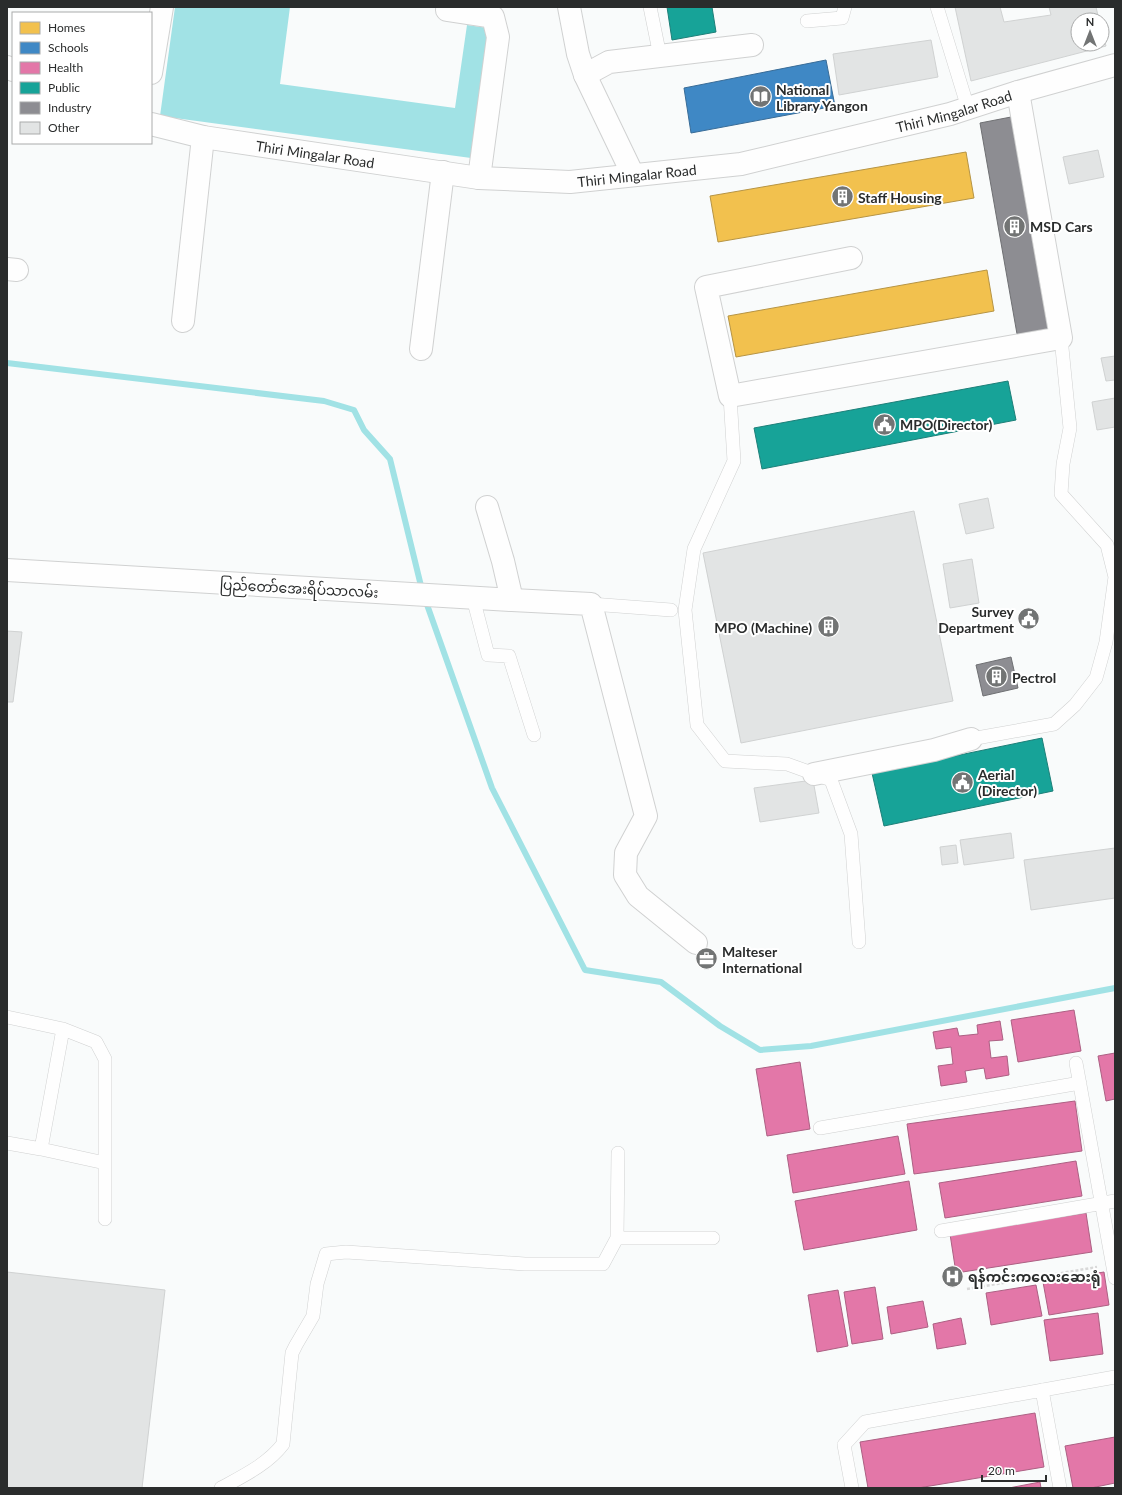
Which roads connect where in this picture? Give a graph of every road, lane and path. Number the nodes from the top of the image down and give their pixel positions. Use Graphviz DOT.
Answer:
graph roads {
  1 [pos="162,7"];
  2 [pos="569,7"];
  3 [pos="650,7"];
  4 [pos="845,7"];
  5 [pos="936,7"];
  6 [pos="447,10"];
  7 [pos="807,21"];
  8 [pos="752,45"];
  9 [pos="660,56"];
  10 [pos="1115,65"];
  11 [pos="152,67"];
  12 [pos="585,74"];
  13 [pos="1018,92"];
  14 [pos="968,108"];
  15 [pos="152,124"];
  16 [pos="202,138"];
  17 [pos="443,172"];
  18 [pos="633,176"];
  19 [pos="479,178"];
  20 [pos="851,258"];
  21 [pos="183,321"];
  22 [pos="1061,338"];
  23 [pos="421,349"];
  24 [pos="730,396"];
  25 [pos="488,507"];
  26 [pos="7,570"];
  27 [pos="473,598"];
  28 [pos="512,600"];
  29 [pos="591,604"];
  30 [pos="671,610"];
  31 [pos="534,735"];
  32 [pos="971,739"];
  33 [pos="814,774"];
  34 [pos="860,942"];
  35 [pos="696,944"];
  36 [pos="7,1017"];
  37 [pos="63,1029"];
  38 [pos="1076,1063"];
  39 [pos="1080,1083"];
  40 [pos="820,1128"];
  41 [pos="7,1143"];
  42 [pos="41,1149"];
  43 [pos="618,1153"];
  44 [pos="105,1163"];
  45 [pos="1115,1202"];
  46 [pos="1102,1204"];
  47 [pos="105,1219"];
  48 [pos="942,1231"];
  49 [pos="617,1238"];
  50 [pos="713,1238"];
  51 [pos="1113,1264"];
  52 [pos="1115,1278"];
  53 [pos="967,1289"];
  54 [pos="1115,1377"];
  55 [pos="1042,1390"];
  56 [pos="221,1488"];
  57 [pos="852,1488"];
  58 [pos="1060,1488"];
  1 -- 11 [label="street"];
  2 -- 12 [label="street"];
  3 -- 9 [label="lane"];
  4 -- 7 [label="lane"];
  5 -- 14 [label="lane"];
  6 -- 19 [label="street"];
  8 -- 9 [label="street"];
  9 -- 12 [label="street"];
  10 -- 13 [label="street, Thiri Mingalar Road"];
  12 -- 18 [label="street"];
  13 -- 14 [label="street, Thiri Mingalar Road"];
  13 -- 22 [label="street"];
  14 -- 18 [label="street, Thiri Mingalar Road"];
  15 -- 16 [label="street, Thiri Mingalar Road"];
  16 -- 17 [label="street, Thiri Mingalar Road"];
  16 -- 21 [label="street"];
  17 -- 19 [label="street, Thiri Mingalar Road"];
  17 -- 23 [label="street"];
  18 -- 19 [label="street, Thiri Mingalar Road"];
  20 -- 24 [label="street"];
  22 -- 24 [label="street"];
  22 -- 32 [label="lane"];
  24 -- 33 [label="lane"];
  25 -- 28 [label="street"];
  26 -- 27 [label="street, ပြည်တော်အေးရိပ်သာလမ်း"];
  27 -- 28 [label="street, ပြည်တော်အေးရိပ်သာလမ်း"];
  27 -- 31 [label="lane"];
  28 -- 29 [label="street, ပြည်တော်အေးရိပ်သာလမ်း"];
  29 -- 30 [label="lane"];
  29 -- 35 [label="street"];
  32 -- 33 [label="street"];
  33 -- 34 [label="lane"];
  36 -- 37 [label="lane"];
  37 -- 42 [label="lane"];
  37 -- 44 [label="lane"];
  38 -- 39 [label="lane"];
  39 -- 40 [label="lane"];
  39 -- 46 [label="lane"];
  41 -- 42 [label="lane"];
  42 -- 44 [label="lane"];
  43 -- 49 [label="lane"];
  44 -- 47 [label="lane"];
  45 -- 46 [label="lane"];
  46 -- 48 [label="lane"];
  46 -- 51 [label="lane"];
  49 -- 50 [label="lane"];
  49 -- 56 [label="lane"];
  51 -- 52 [label="lane"];
  51 -- 53 [label="path"];
  54 -- 55 [label="lane"];
  55 -- 57 [label="lane"];
  55 -- 58 [label="lane"];
}
